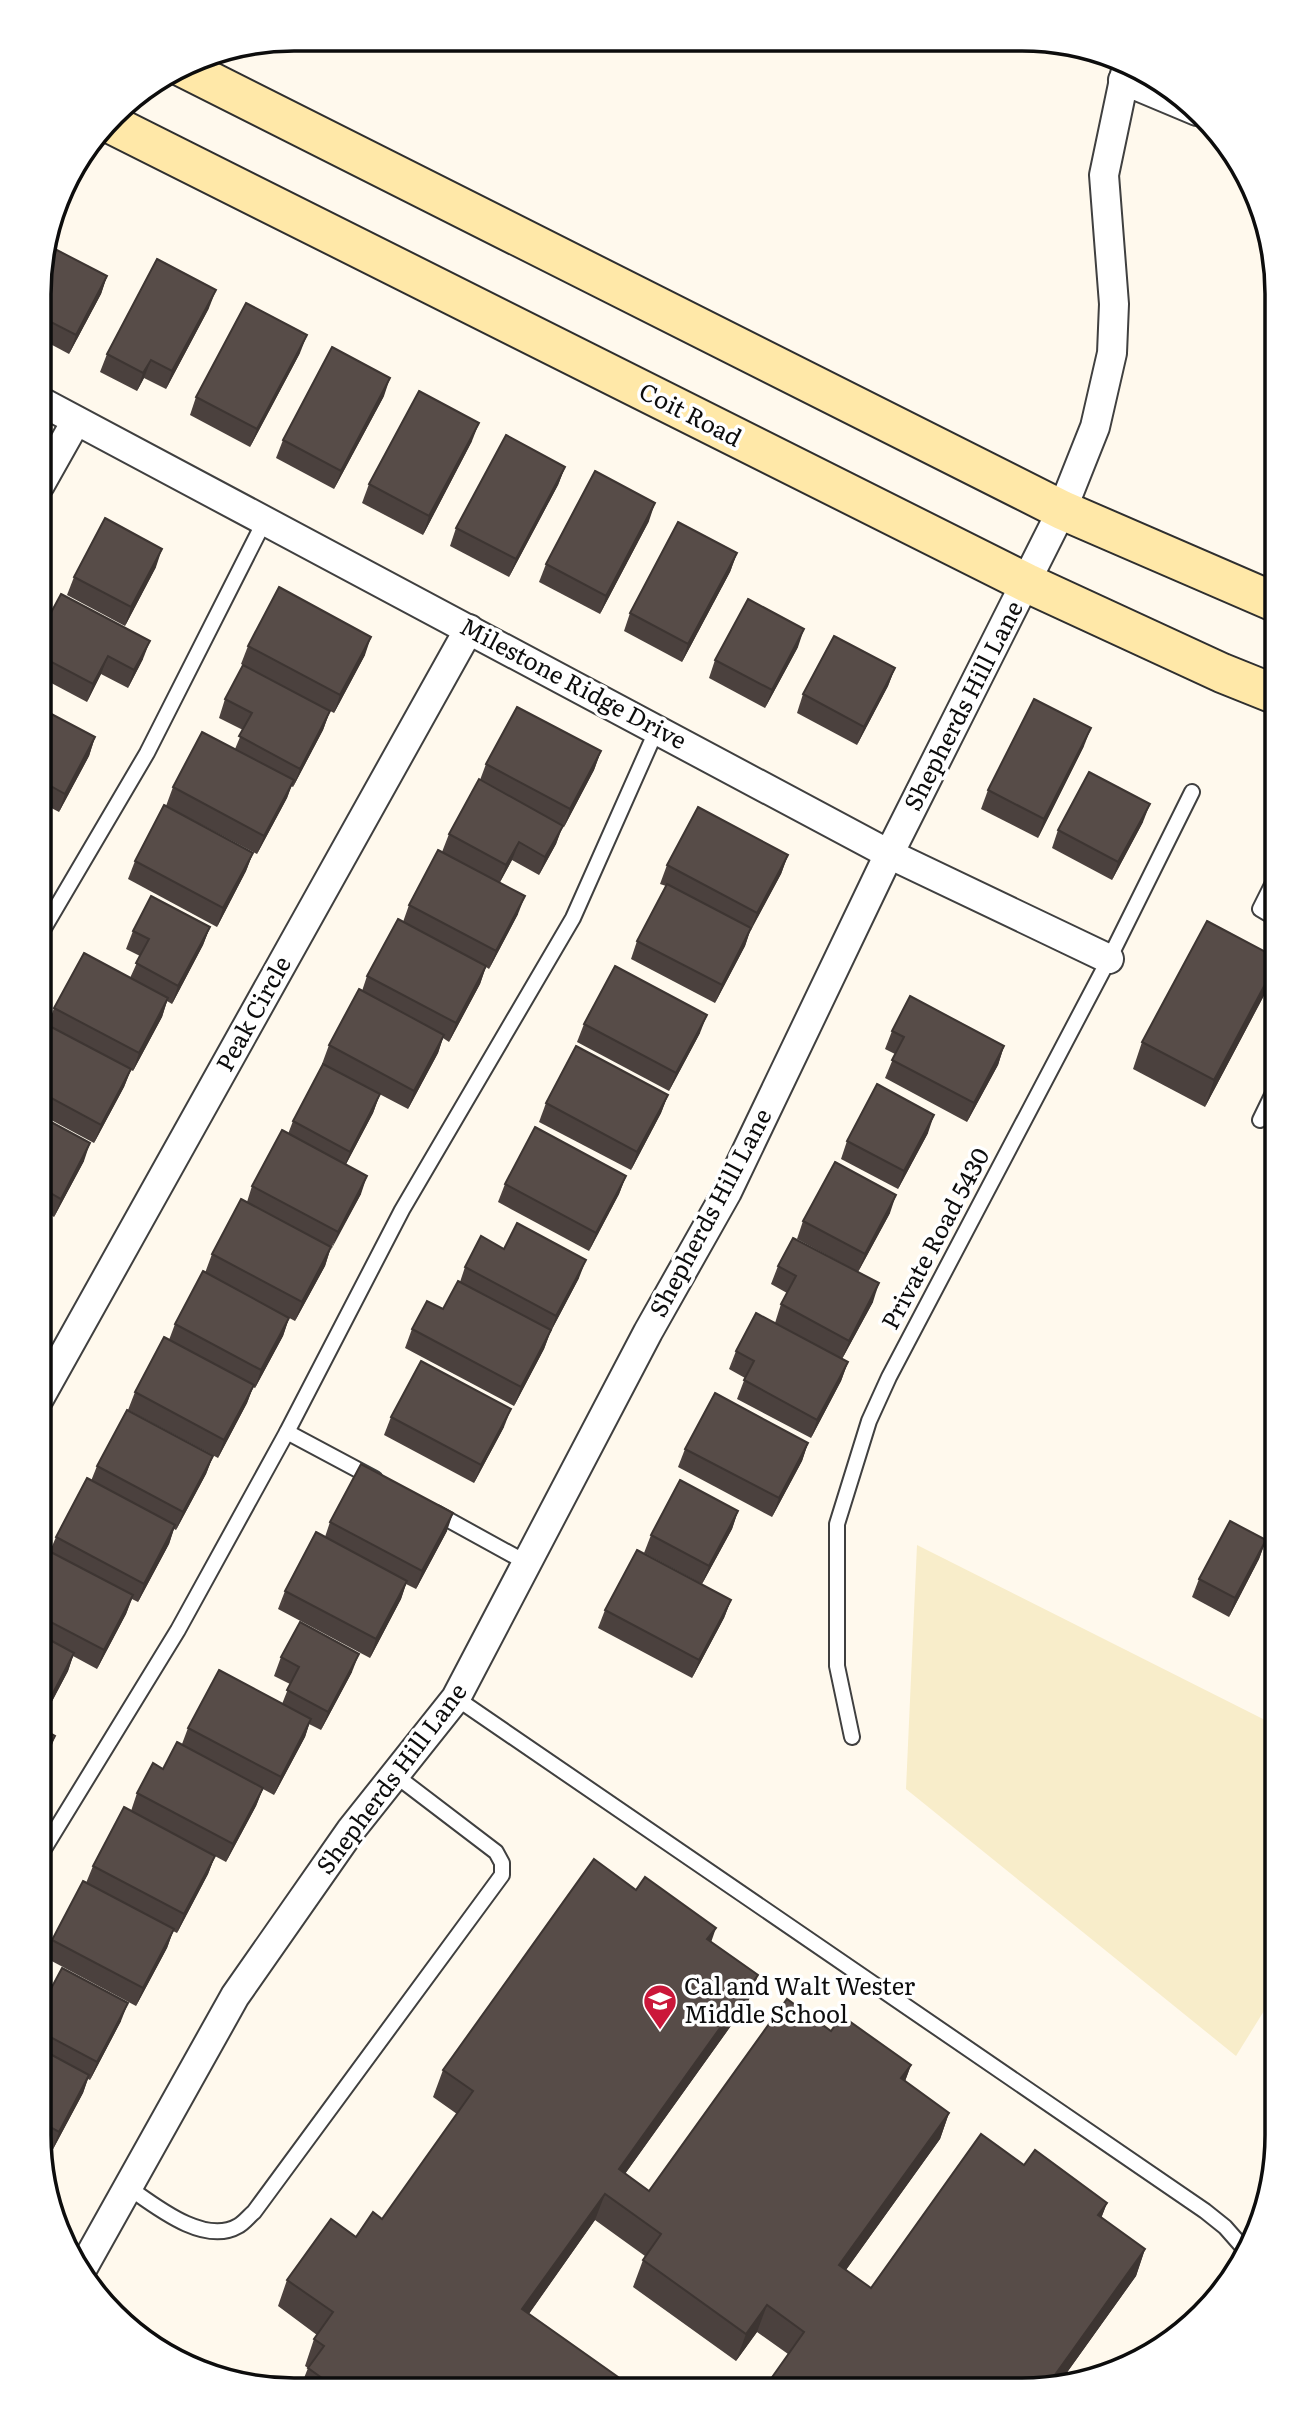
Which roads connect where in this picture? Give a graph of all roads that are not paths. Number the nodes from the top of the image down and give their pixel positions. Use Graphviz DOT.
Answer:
graph roads {
  1 [pos="194,72"];
  2 [pos="1125,75"];
  3 [pos="1146,86"];
  4 [pos="117,127"];
  5 [pos="51,407"];
  6 [pos="76,421"];
  7 [pos="51,465"];
  8 [pos="1062,510"];
  9 [pos="265,518"];
  10 [pos="1027,583"];
  11 [pos="1265,598"];
  12 [pos="469,629"];
  13 [pos="1265,690"];
  14 [pos="657,729"];
  15 [pos="1192,792"];
  16 [pos="889,854"];
  17 [pos="51,916"];
  18 [pos="1109,959"];
  19 [pos="1265,1110"];
  20 [pos="1260,1120"];
  21 [pos="51,1378"];
  22 [pos="287,1432"];
  23 [pos="383,1484"];
  24 [pos="419,1504"];
  25 [pos="527,1563"];
  26 [pos="456,1698"];
  27 [pos="852,1737"];
  28 [pos="395,1775"];
  29 [pos="51,1837"];
  30 [pos="128,2187"];
  31 [pos="1240,2243"];
  32 [pos="87,2261"];
  1 -- 8 [label="main road"];
  2 -- 3 [label="street"];
  2 -- 8 [label="street, Shepherds Hill Lane"];
  4 -- 10 [label="main road, Coit Road"];
  5 -- 6 [label="street, Milestone Ridge Drive"];
  6 -- 7 [label="street"];
  6 -- 9 [label="street, Milestone Ridge Drive"];
  8 -- 10 [label="street, Shepherds Hill Lane"];
  8 -- 11 [label="main road"];
  9 -- 12 [label="street, Milestone Ridge Drive"];
  9 -- 17 [label="lane"];
  10 -- 13 [label="main road, Coit Road"];
  10 -- 16 [label="street, Shepherds Hill Lane"];
  12 -- 14 [label="street, Milestone Ridge Drive"];
  12 -- 21 [label="street, Peak Circle"];
  14 -- 16 [label="street, Milestone Ridge Drive"];
  14 -- 22 [label="lane"];
  15 -- 18 [label="lane, Private Road 5430"];
  16 -- 18 [label="street, Milestone Ridge Drive"];
  16 -- 25 [label="street, Shepherds Hill Lane"];
  18 -- 27 [label="lane, Private Road 5430"];
  19 -- 20 [label="lane"];
  22 -- 23 [label="lane"];
  22 -- 29 [label="lane"];
  24 -- 25 [label="lane"];
  25 -- 26 [label="street, Shepherds Hill Lane"];
  26 -- 28 [label="street, Shepherds Hill Lane"];
  26 -- 31 [label="lane"];
  28 -- 30 [label="street, Shepherds Hill Lane"];
  28 -- 30 [label="lane"];
  30 -- 32 [label="street, Shepherds Hill Lane"];
}
